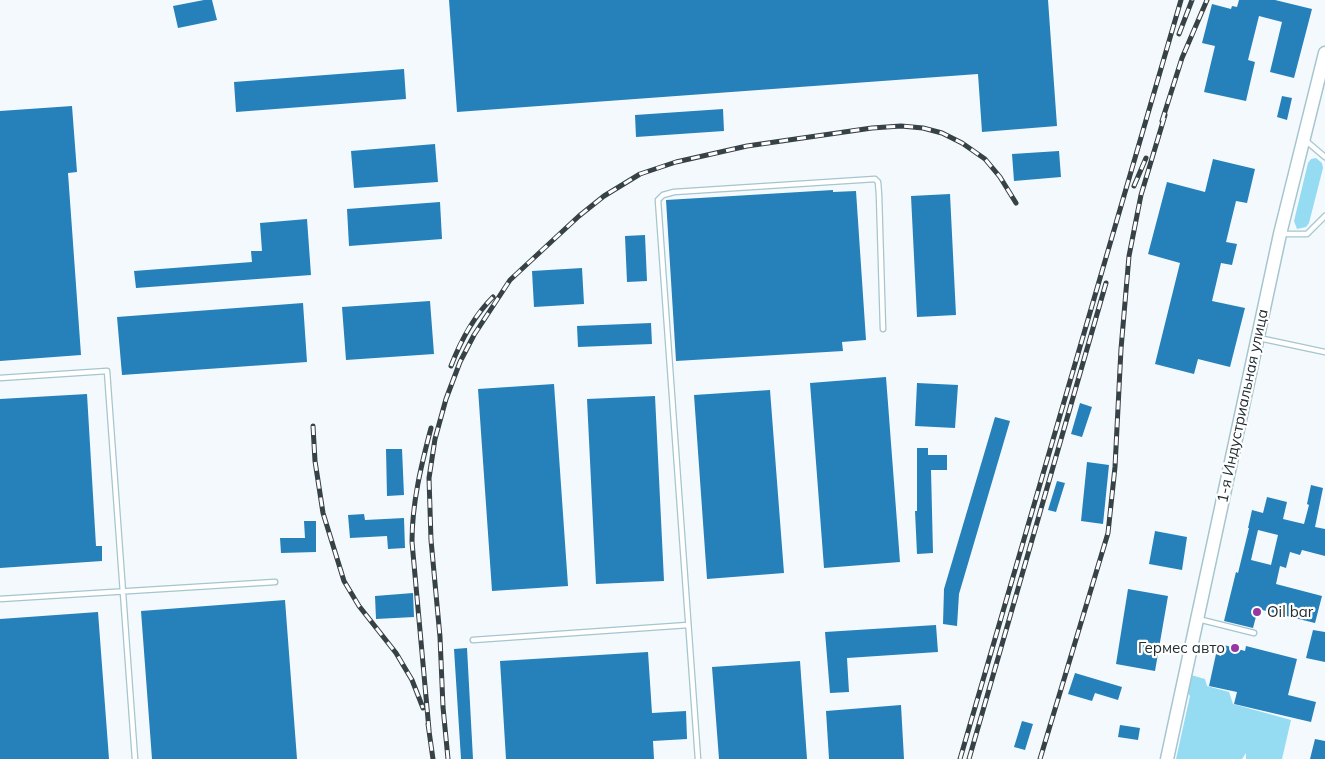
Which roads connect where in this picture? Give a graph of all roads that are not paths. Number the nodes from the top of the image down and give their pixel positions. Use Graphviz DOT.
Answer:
graph roads {
  1 [pos="1325,53"];
  2 [pos="1304,139"];
  3 [pos="1325,157"];
  4 [pos="1325,216"];
  5 [pos="1280,234"];
  6 [pos="883,329"];
  7 [pos="1258,338"];
  8 [pos="1325,352"];
  9 [pos="0,378"];
  10 [pos="275,582"];
  11 [pos="123,591"];
  12 [pos="0,599"];
  13 [pos="1197,619"];
  14 [pos="688,625"];
  15 [pos="1254,633"];
  16 [pos="473,640"];
  17 [pos="135,759"];
  18 [pos="698,759"];
  19 [pos="1167,759"];
  1 -- 2 [label="main road, 1-я Индустриальная улица"];
  2 -- 3 [label="lane"];
  2 -- 5 [label="main road, 1-я Индустриальная улица"];
  4 -- 5 [label="lane"];
  5 -- 7 [label="main road, 1-я Индустриальная улица"];
  6 -- 14 [label="lane"];
  7 -- 8 [label="lane"];
  7 -- 13 [label="main road, 1-я Индустриальная улица"];
  9 -- 11 [label="lane"];
  10 -- 11 [label="lane"];
  11 -- 12 [label="lane"];
  11 -- 17 [label="lane"];
  13 -- 15 [label="lane"];
  13 -- 19 [label="main road, 1-я Индустриальная улица"];
  14 -- 16 [label="lane"];
  14 -- 18 [label="lane"];
}
